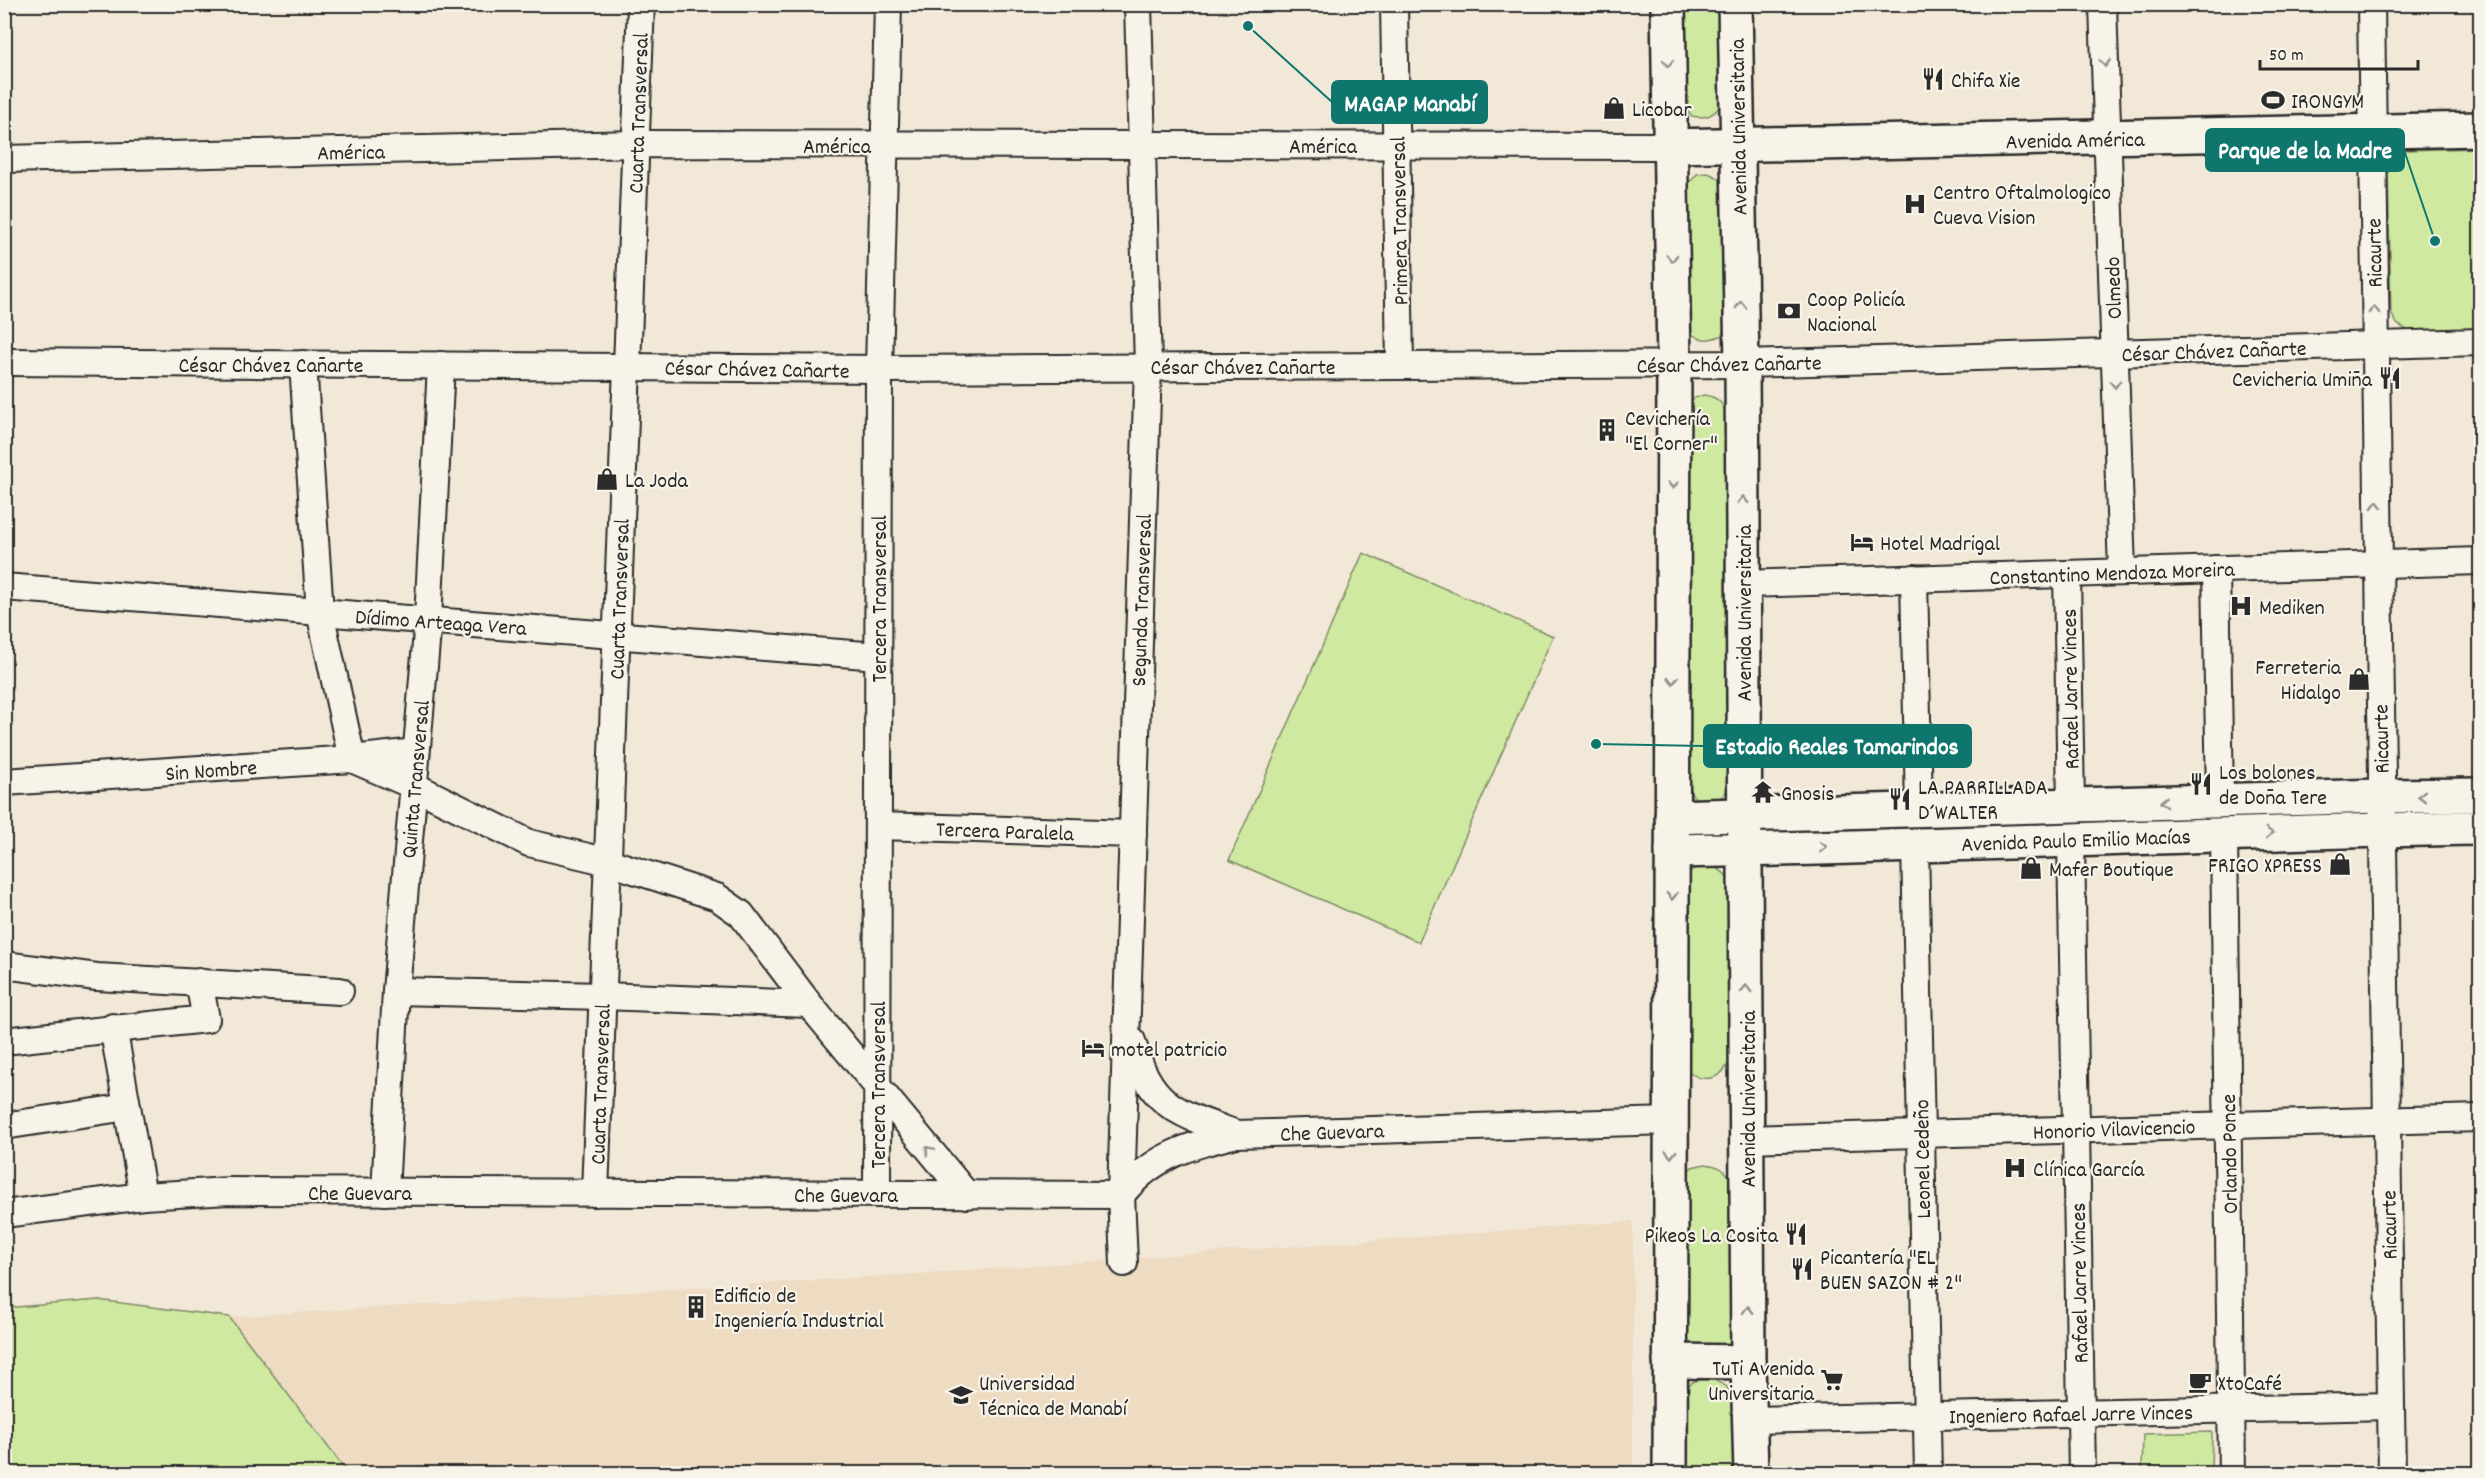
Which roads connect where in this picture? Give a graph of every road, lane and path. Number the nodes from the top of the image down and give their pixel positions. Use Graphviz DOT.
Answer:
graph roads {
  1 [pos="641,4"];
  2 [pos="888,4"];
  3 [pos="1138,4"];
  4 [pos="1394,4"];
  5 [pos="1668,4"];
  6 [pos="1735,4"];
  7 [pos="2103,4"];
  8 [pos="2371,4"];
  9 [pos="2481,129"];
  10 [pos="2371,132"];
  11 [pos="2108,138"];
  12 [pos="636,144"];
  13 [pos="886,145"];
  14 [pos="1142,145"];
  15 [pos="1396,146"];
  16 [pos="1670,146"];
  17 [pos="1738,146"];
  18 [pos="4,159"];
  19 [pos="2481,342"];
  20 [pos="2374,345"];
  21 [pos="2114,353"];
  22 [pos="4,362"];
  23 [pos="303,364"];
  24 [pos="1674,364"];
  25 [pos="1742,364"];
  26 [pos="441,365"];
  27 [pos="1400,365"];
  28 [pos="628,367"];
  29 [pos="1148,367"];
  30 [pos="879,369"];
  31 [pos="2481,561"];
  32 [pos="2377,564"];
  33 [pos="2216,569"];
  34 [pos="2121,572"];
  35 [pos="2067,574"];
  36 [pos="1914,578"];
  37 [pos="1743,584"];
  38 [pos="4,587"];
  39 [pos="320,612"];
  40 [pos="428,620"];
  41 [pos="617,635"];
  42 [pos="878,656"];
  43 [pos="416,752"];
  44 [pos="352,759"];
  45 [pos="4,782"];
  46 [pos="412,785"];
  47 [pos="2481,795"];
  48 [pos="2381,796"];
  49 [pos="2220,800"];
  50 [pos="2071,805"];
  51 [pos="1919,810"];
  52 [pos="1754,815"];
  53 [pos="1672,817"];
  54 [pos="878,826"];
  55 [pos="2481,828"];
  56 [pos="2382,830"];
  57 [pos="1133,834"];
  58 [pos="2224,834"];
  59 [pos="2071,841"];
  60 [pos="1915,844"];
  61 [pos="1755,849"];
  62 [pos="1672,851"];
  63 [pos="609,862"];
  64 [pos="4,965"];
  65 [pos="199,982"];
  66 [pos="340,991"];
  67 [pos="396,991"];
  68 [pos="603,996"];
  69 [pos="809,1004"];
  70 [pos="1127,1025"];
  71 [pos="112,1027"];
  72 [pos="4,1041"];
  73 [pos="877,1088"];
  74 [pos="127,1107"];
  75 [pos="2481,1118"];
  76 [pos="1671,1121"];
  77 [pos="2386,1121"];
  78 [pos="2228,1125"];
  79 [pos="4,1126"];
  80 [pos="2076,1129"];
  81 [pos="1237,1134"];
  82 [pos="1921,1134"];
  83 [pos="1747,1139"];
  84 [pos="385,1192"];
  85 [pos="595,1193"];
  86 [pos="877,1194"];
  87 [pos="967,1195"];
  88 [pos="1121,1195"];
  89 [pos="142,1196"];
  90 [pos="4,1214"];
  91 [pos="1124,1263"];
  92 [pos="1670,1361"];
  93 [pos="1748,1362"];
  94 [pos="2391,1406"];
  95 [pos="2231,1410"];
  96 [pos="2081,1413"];
  97 [pos="1927,1417"];
  98 [pos="1752,1420"];
  99 [pos="1670,1473"];
  100 [pos="1751,1473"];
  101 [pos="1928,1473"];
  102 [pos="2082,1473"];
  103 [pos="2232,1473"];
  104 [pos="2392,1473"];
  1 -- 12 [label="street, Cuarta Transversal"];
  2 -- 13 [label="street, Tercera Transversal"];
  3 -- 14 [label="street, Segunda Transversal"];
  4 -- 15 [label="street, Primera Transversal"];
  5 -- 16 [label="main road, one-way"];
  6 -- 17 [label="main road, Avenida Universitaria"];
  7 -- 11 [label="street, Olmedo, one-way"];
  8 -- 10 [label="street, Ricaurte"];
  9 -- 10 [label="main road, Avenida América"];
  10 -- 11 [label="main road, Avenida América"];
  20 -- 10 [label="street, Ricaurte, one-way"];
  11 -- 17 [label="main road, Avenida América"];
  11 -- 21 [label="street, Olmedo"];
  12 -- 13 [label="street, América"];
  12 -- 18 [label="street, América"];
  12 -- 28 [label="street, Cuarta Transversal"];
  13 -- 14 [label="street, América"];
  13 -- 30 [label="street, Tercera Transversal"];
  14 -- 15 [label="street, América"];
  14 -- 29 [label="street, Segunda Transversal"];
  15 -- 16 [label="street, América"];
  15 -- 27 [label="street, Primera Transversal"];
  16 -- 17 [label="main road, Avenida América"];
  16 -- 24 [label="main road, one-way"];
  25 -- 17 [label="main road, Avenida Universitaria, one-way"];
  19 -- 20 [label="street, César Chávez Cañarte"];
  20 -- 21 [label="street, César Chávez Cañarte"];
  32 -- 20 [label="street, Ricaurte, one-way"];
  21 -- 25 [label="street, César Chávez Cañarte"];
  21 -- 34 [label="street, Olmedo, one-way"];
  22 -- 23 [label="street, César Chávez Cañarte"];
  23 -- 26 [label="street, César Chávez Cañarte"];
  23 -- 39 [label="street"];
  24 -- 25 [label="street, César Chávez Cañarte"];
  24 -- 27 [label="street, César Chávez Cañarte"];
  24 -- 53 [label="main road, one-way"];
  37 -- 25 [label="main road, Avenida Universitaria, one-way"];
  26 -- 28 [label="street, César Chávez Cañarte"];
  26 -- 40 [label="street, Quinta Transversal"];
  27 -- 29 [label="street, César Chávez Cañarte"];
  28 -- 30 [label="street, César Chávez Cañarte"];
  28 -- 41 [label="street, Cuarta Transversal"];
  29 -- 30 [label="street, César Chávez Cañarte"];
  29 -- 57 [label="street, Segunda Transversal"];
  30 -- 42 [label="street, Tercera Transversal"];
  31 -- 32 [label="street, Constantino Mendoza Moreira"];
  32 -- 33 [label="street, Constantino Mendoza Moreira"];
  32 -- 48 [label="street, Ricaurte"];
  33 -- 34 [label="street, Constantino Mendoza Moreira"];
  33 -- 49 [label="street"];
  34 -- 35 [label="street, Constantino Mendoza Moreira"];
  35 -- 36 [label="street, Constantino Mendoza Moreira"];
  35 -- 50 [label="street, Rafael Jarre Vinces"];
  36 -- 37 [label="street, Constantino Mendoza Moreira"];
  36 -- 51 [label="street"];
  37 -- 52 [label="main road, Avenida Universitaria"];
  38 -- 39 [label="street, Dídimo Arteaga Vera"];
  39 -- 40 [label="street, Dídimo Arteaga Vera"];
  39 -- 44 [label="street"];
  40 -- 41 [label="street, Dídimo Arteaga Vera"];
  40 -- 43 [label="street, Quinta Transversal"];
  41 -- 42 [label="street, Dídimo Arteaga Vera"];
  41 -- 63 [label="street, Cuarta Transversal"];
  42 -- 54 [label="street, Tercera Transversal"];
  43 -- 44 [label="street, Sin Nombre"];
  43 -- 46 [label="street, Quinta Transversal"];
  44 -- 45 [label="street, Sin Nombre"];
  44 -- 46 [label="street"];
  46 -- 63 [label="street"];
  46 -- 67 [label="street, Quinta Transversal"];
  47 -- 48 [label="main road, Avenida Paulo Emilio Macías, one-way"];
  48 -- 49 [label="main road, Avenida Paulo Emilio Macías"];
  48 -- 56 [label="street, Ricaurte"];
  49 -- 50 [label="main road, Avenida Paulo Emilio Macías, one-way"];
  50 -- 51 [label="main road, Avenida Paulo Emilio Macías"];
  51 -- 52 [label="main road, Avenida Paulo Emilio Macías"];
  52 -- 53 [label="main road, Avenida Paulo Emilio Macías"];
  52 -- 61 [label="main road, Avenida Universitaria"];
  53 -- 62 [label="main road"];
  54 -- 57 [label="street, Tercera Paralela"];
  54 -- 73 [label="street, Tercera Transversal"];
  55 -- 56 [label="main road, Avenida Paulo Emilio Macías"];
  58 -- 56 [label="main road, Avenida Paulo Emilio Macías, one-way"];
  56 -- 77 [label="street, Ricaurte"];
  57 -- 70 [label="street, Segunda Transversal"];
  58 -- 59 [label="main road, Avenida Paulo Emilio Macías"];
  58 -- 78 [label="street, Orlando Ponce"];
  59 -- 60 [label="main road, Avenida Paulo Emilio Macías"];
  59 -- 80 [label="street, Rafael Jarre Vinces"];
  61 -- 60 [label="main road, Avenida Paulo Emilio Macías, one-way"];
  60 -- 82 [label="street, Leonel Cedeño"];
  61 -- 62 [label="main road, Avenida Paulo Emilio Macías"];
  83 -- 61 [label="main road, Avenida Universitaria, one-way"];
  62 -- 76 [label="main road, one-way"];
  63 -- 68 [label="street, Cuarta Transversal"];
  63 -- 69 [label="street"];
  64 -- 65 [label="street"];
  65 -- 66 [label="street"];
  65 -- 71 [label="street"];
  67 -- 68 [label="street"];
  67 -- 84 [label="street, Quinta Transversal"];
  68 -- 69 [label="street"];
  68 -- 85 [label="street, Cuarta Transversal"];
  69 -- 73 [label="street"];
  70 -- 81 [label="street"];
  70 -- 88 [label="street, Segunda Transversal"];
  71 -- 72 [label="street"];
  71 -- 74 [label="street"];
  73 -- 86 [label="street, Tercera Transversal"];
  87 -- 73 [label="street, one-way"];
  74 -- 79 [label="street"];
  74 -- 89 [label="street"];
  75 -- 77 [label="street, Honorio Vilavicencio"];
  76 -- 81 [label="street, Che Guevara"];
  76 -- 92 [label="main road, one-way"];
  77 -- 78 [label="street, Honorio Vilavicencio"];
  77 -- 94 [label="street, Ricaurte"];
  78 -- 80 [label="street, Honorio Vilavicencio"];
  78 -- 95 [label="street, Orlando Ponce"];
  80 -- 82 [label="street, Honorio Vilavicencio"];
  80 -- 96 [label="street, Rafael Jarre Vinces"];
  81 -- 88 [label="street, Che Guevara"];
  82 -- 83 [label="street, Honorio Vilavicencio"];
  82 -- 97 [label="street, Leonel Cedeño"];
  93 -- 83 [label="main road, Avenida Universitaria, one-way"];
  84 -- 85 [label="street, Che Guevara"];
  84 -- 89 [label="street, Che Guevara"];
  85 -- 86 [label="street, Che Guevara"];
  86 -- 87 [label="street, Che Guevara"];
  87 -- 88 [label="street, Che Guevara"];
  88 -- 91 [label="street"];
  89 -- 90 [label="street, Che Guevara"];
  92 -- 93 [label="main road"];
  92 -- 99 [label="main road"];
  93 -- 98 [label="main road, Avenida Universitaria"];
  94 -- 95 [label="street, Ingeniero Rafael Jarre Vinces"];
  94 -- 104 [label="street, Ricaurte"];
  95 -- 96 [label="street, Ingeniero Rafael Jarre Vinces"];
  95 -- 103 [label="street, Orlando Ponce"];
  96 -- 97 [label="street, Ingeniero Rafael Jarre Vinces"];
  96 -- 102 [label="street, Rafael Jarre Vinces"];
  97 -- 98 [label="street, Ingeniero Rafael Jarre Vinces"];
  97 -- 101 [label="street, Leonel Cedeño"];
  98 -- 100 [label="main road, Avenida Universitaria"];
}
